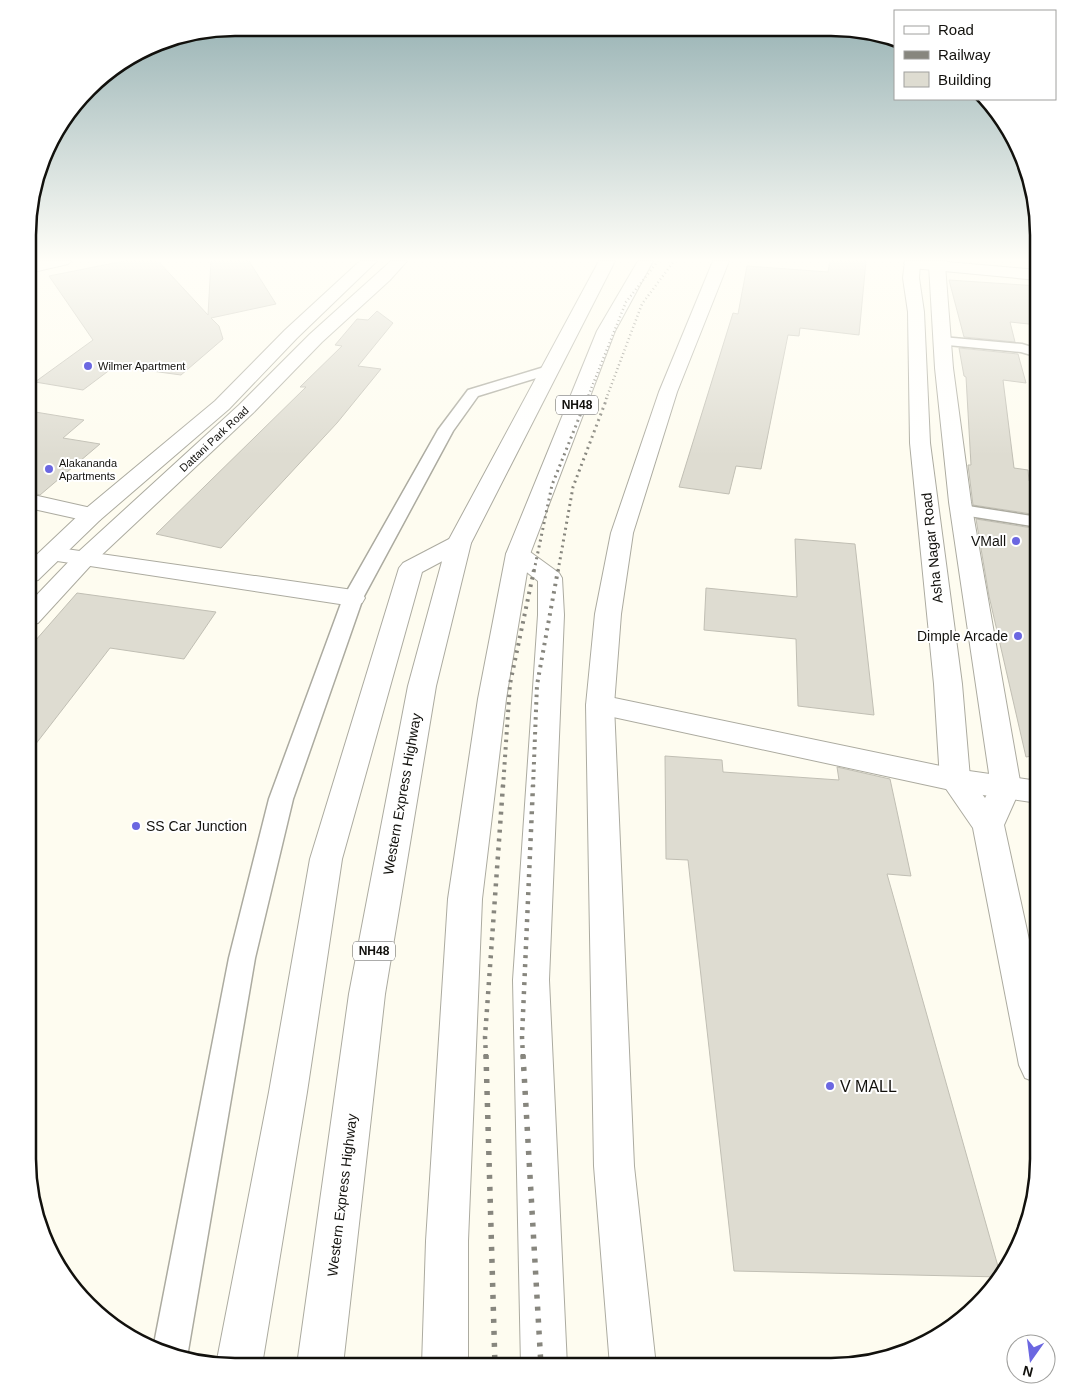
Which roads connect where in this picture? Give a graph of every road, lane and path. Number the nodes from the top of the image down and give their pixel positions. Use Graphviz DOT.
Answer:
graph roads {
  1 [pos="299,326"];
  2 [pos="329,326"];
  3 [pos="573,326"];
  4 [pos="609,326"];
  5 [pos="695,326"];
  6 [pos="916,326"];
  7 [pos="941,326"];
  8 [pos="290,334"];
  9 [pos="316,338"];
  10 [pos="942,341"];
  11 [pos="1030,350"];
  12 [pos="551,368"];
  13 [pos="222,405"];
  14 [pos="246,409"];
  15 [pos="36,503"];
  16 [pos="962,510"];
  17 [pos="92,515"];
  18 [pos="1030,521"];
  19 [pos="459,543"];
  20 [pos="52,554"];
  21 [pos="518,554"];
  22 [pos="84,559"];
  23 [pos="36,569"];
  24 [pos="353,598"];
  25 [pos="36,609"];
  26 [pos="600,705"];
  27 [pos="954,780"];
  28 [pos="1006,787"];
  29 [pos="1030,791"];
  30 [pos="988,825"];
  31 [pos="1030,1027"];
  32 [pos="171,1347"];
  33 [pos="240,1358"];
  34 [pos="321,1358"];
  35 [pos="445,1358"];
  36 [pos="544,1358"];
  37 [pos="632,1358"];
  1 -- 8 [label="main road, Dattani Park Road"];
  2 -- 9 [label="main road, Dattani Park Road"];
  3 -- 12 [label="main road, Western Express Highway / NH48"];
  4 -- 21 [label="main road, NH48"];
  5 -- 26 [label="main road"];
  6 -- 27 [label="main road, Asha Nagar Road"];
  7 -- 10 [label="main road"];
  8 -- 9 [label="main road"];
  8 -- 13 [label="main road, Dattani Park Road"];
  9 -- 14 [label="main road, Dattani Park Road"];
  10 -- 11 [label="lane"];
  10 -- 16 [label="main road"];
  12 -- 19 [label="main road, Western Express Highway / NH48"];
  12 -- 24 [label="lane"];
  13 -- 14 [label="main road"];
  13 -- 17 [label="main road, Dattani Park Road"];
  14 -- 22 [label="main road, Dattani Park Road"];
  15 -- 17 [label="main road"];
  16 -- 18 [label="lane"];
  16 -- 28 [label="main road"];
  17 -- 20 [label="main road, Dattani Park Road"];
  19 -- 33 [label="main road"];
  19 -- 34 [label="main road, Western Express Highway / NH48"];
  20 -- 22 [label="main road"];
  20 -- 23 [label="main road, Dattani Park Road"];
  21 -- 35 [label="main road, NH48"];
  21 -- 36 [label="main road"];
  22 -- 24 [label="main road"];
  22 -- 25 [label="main road, Dattani Park Road"];
  24 -- 32 [label="lane"];
  26 -- 27 [label="main road"];
  26 -- 37 [label="main road"];
  27 -- 28 [label="main road"];
  27 -- 30 [label="main road"];
  28 -- 29 [label="main road"];
  28 -- 30 [label="main road"];
  30 -- 31 [label="main road"];
}
